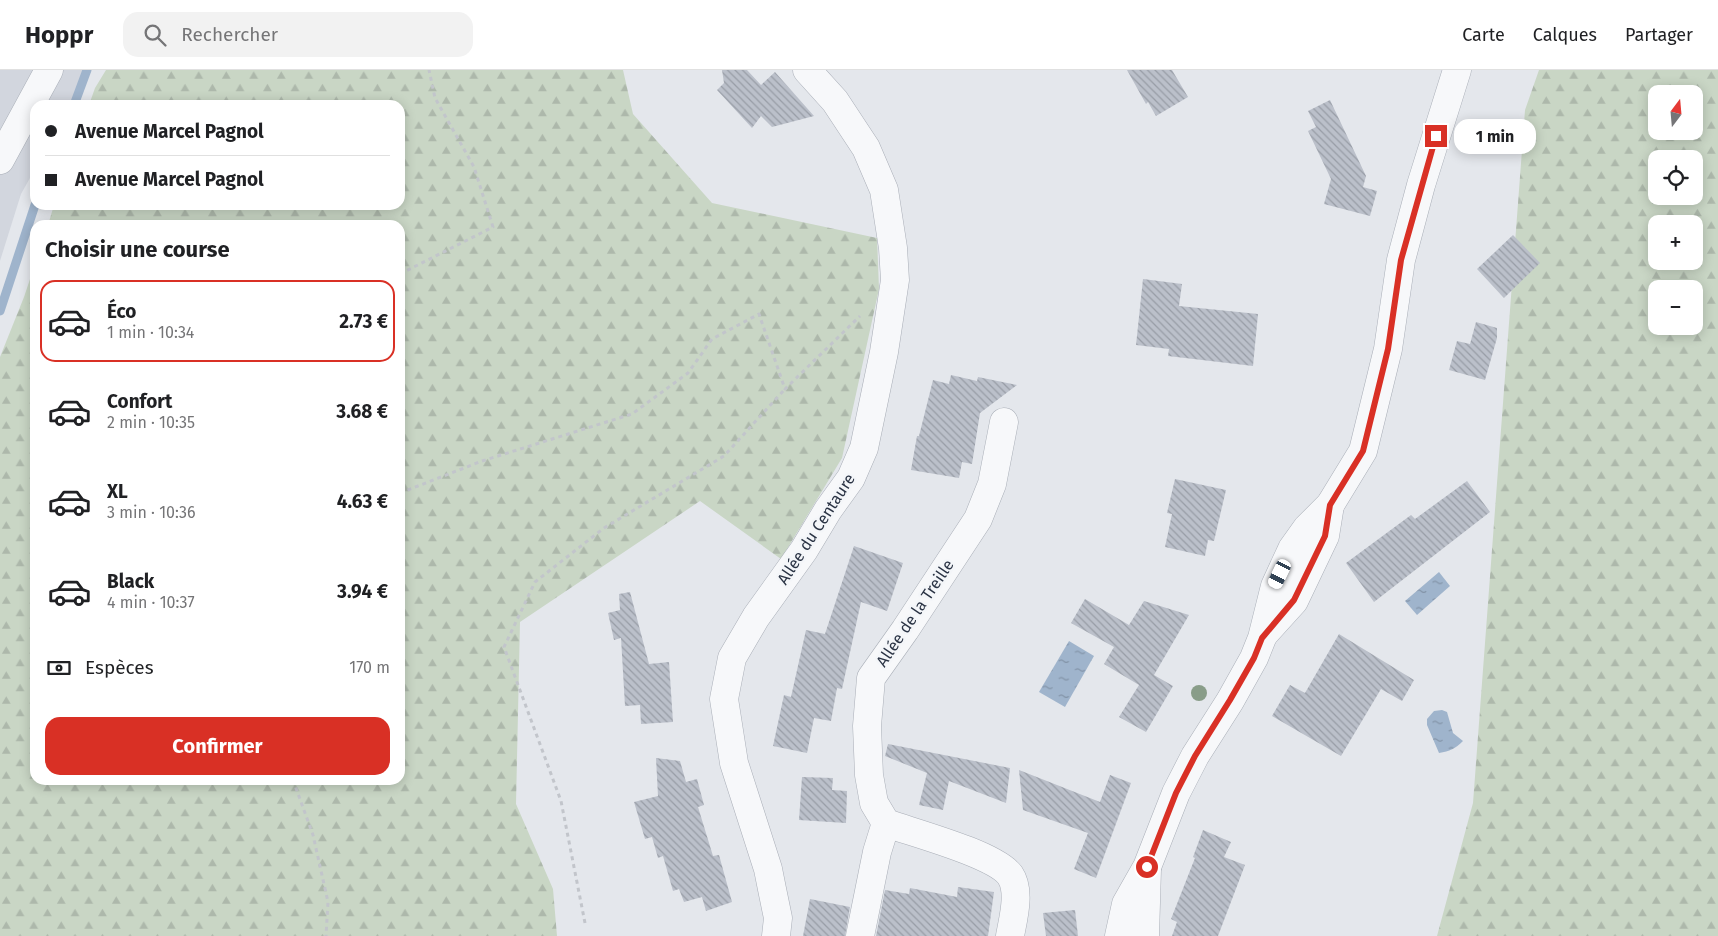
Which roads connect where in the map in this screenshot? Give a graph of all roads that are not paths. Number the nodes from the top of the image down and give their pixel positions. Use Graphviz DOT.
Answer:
graph roads {
  1 [pos="49,70"];
  2 [pos="807,70"];
  3 [pos="1457,70"];
  4 [pos="33,100"];
  5 [pos="30,105"];
  6 [pos="0,160"];
  7 [pos="1004,422"];
  8 [pos="886,824"];
  9 [pos="1147,867"];
  10 [pos="776,936"];
  11 [pos="860,936"];
  12 [pos="1010,936"];
  13 [pos="1119,936"];
  14 [pos="1145,936"];
  1 -- 4 [label="street"];
  2 -- 10 [label="street, Allée du Centaure"];
  3 -- 9 [label="street"];
  5 -- 6 [label="street"];
  7 -- 8 [label="street, Allée de la Treille"];
  8 -- 11 [label="street"];
  8 -- 12 [label="street"];
  9 -- 13 [label="street"];
  9 -- 14 [label="street"];
}
